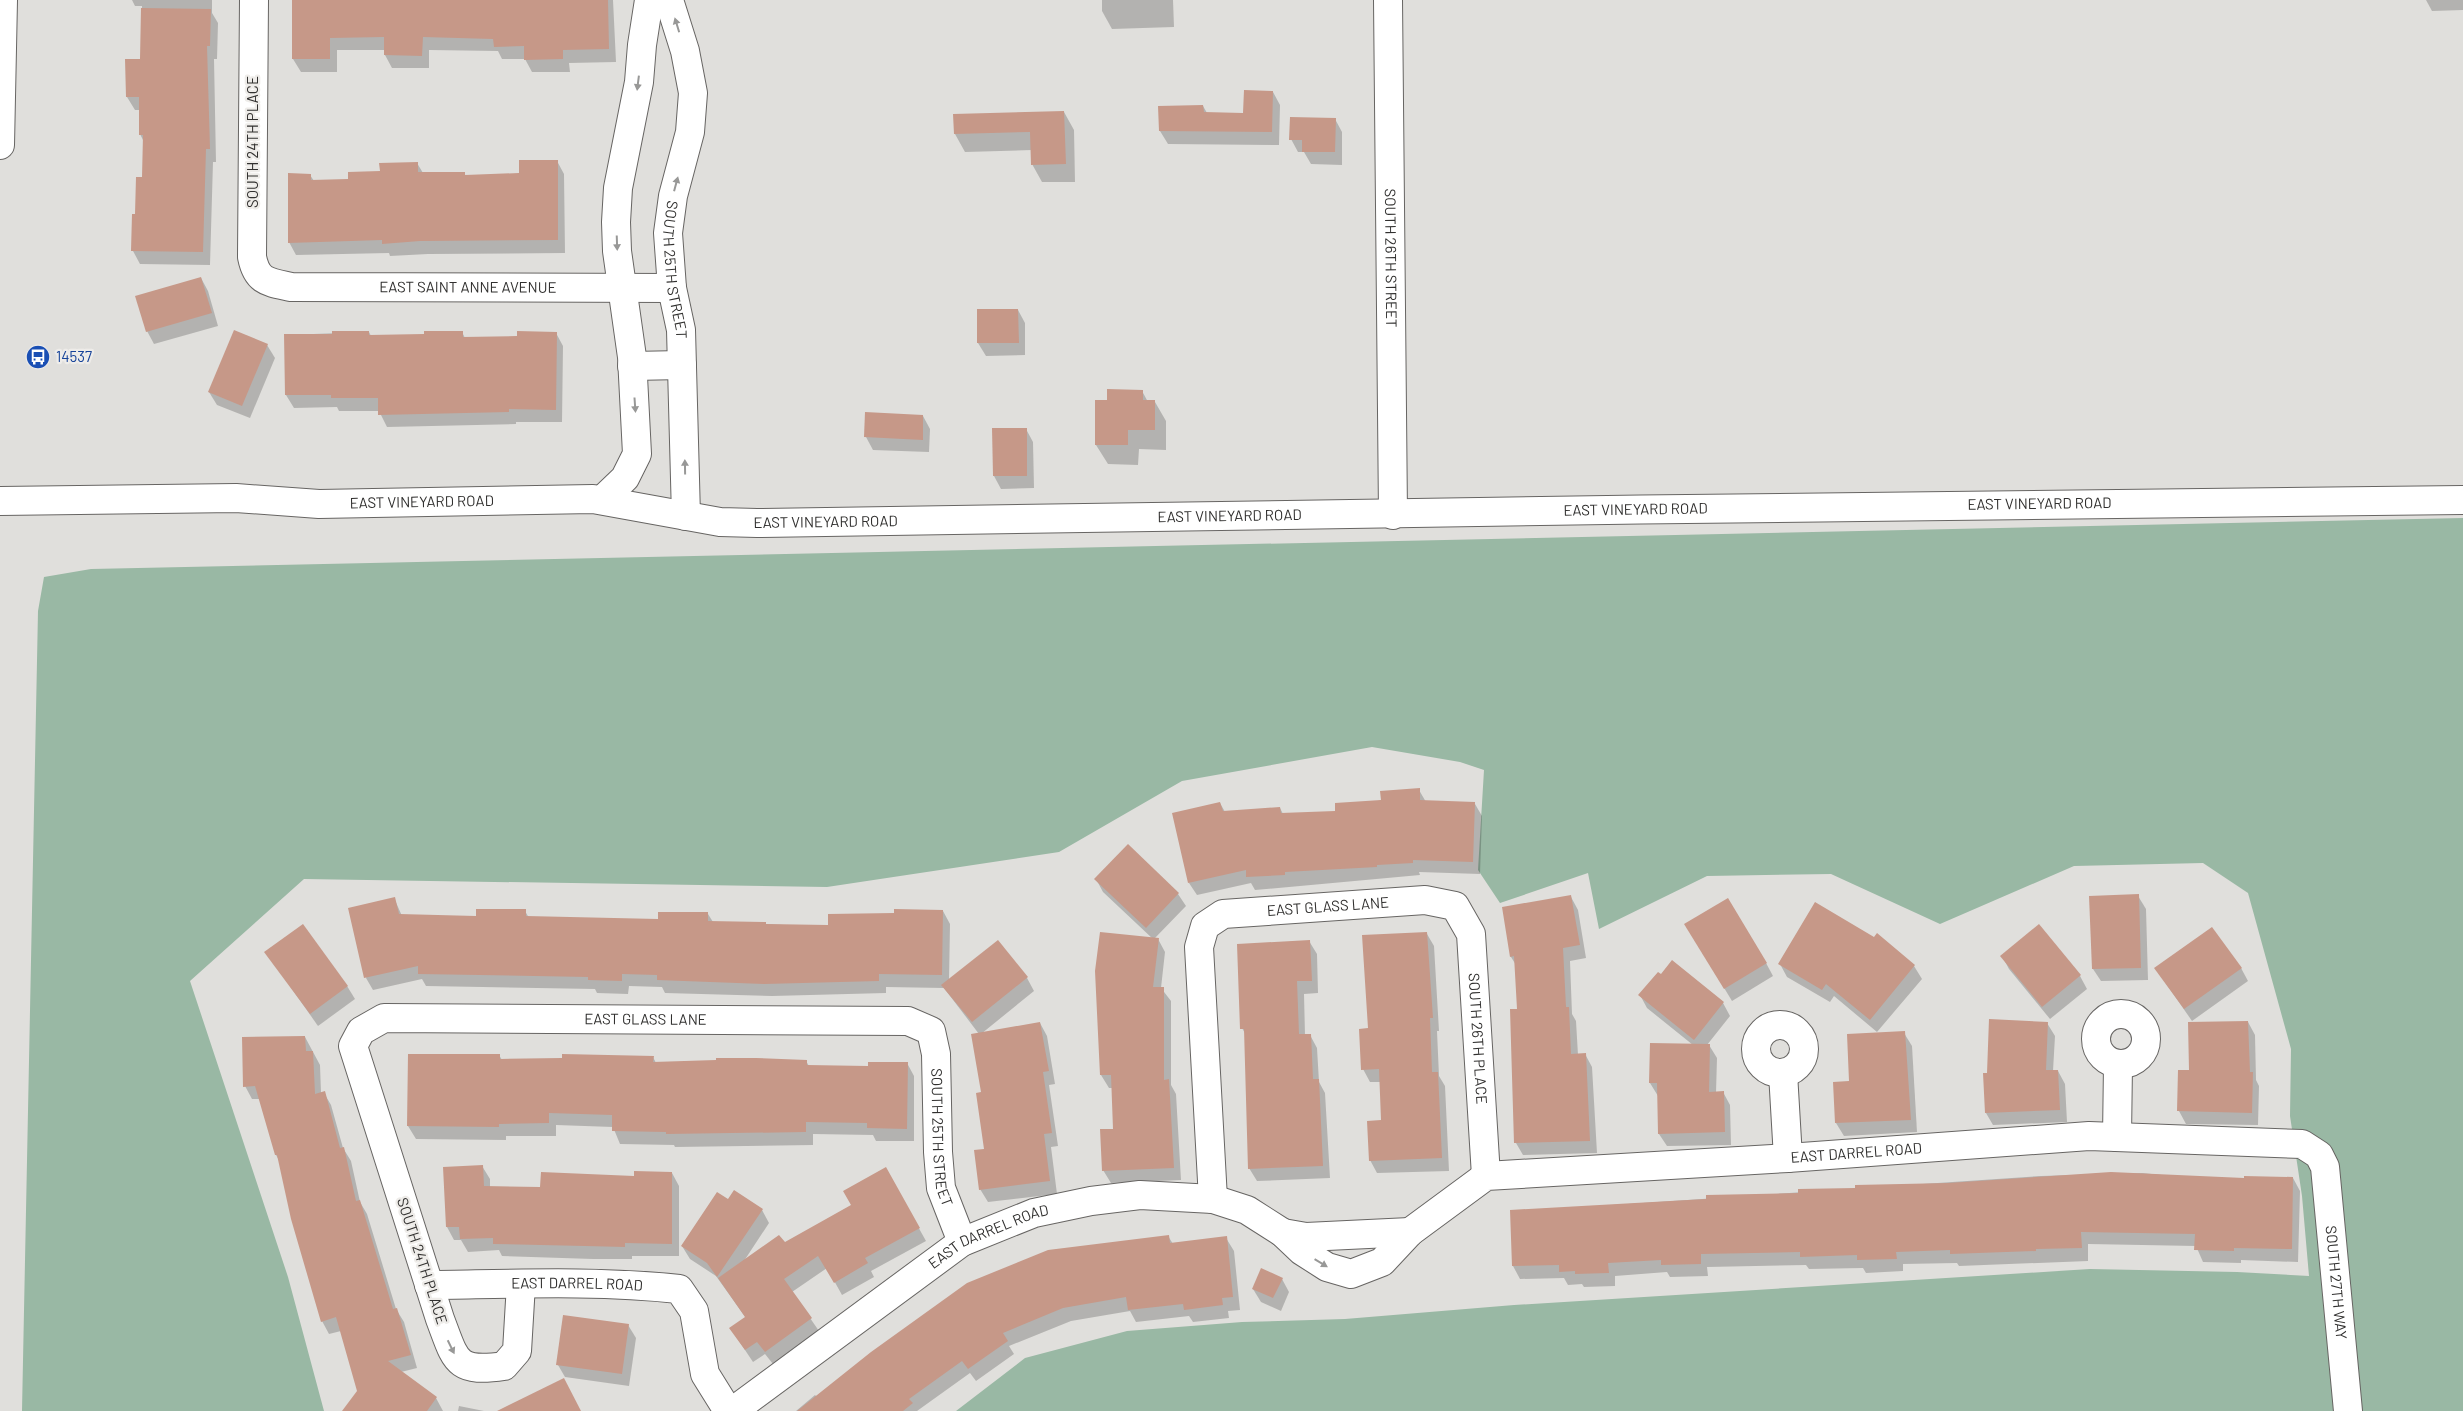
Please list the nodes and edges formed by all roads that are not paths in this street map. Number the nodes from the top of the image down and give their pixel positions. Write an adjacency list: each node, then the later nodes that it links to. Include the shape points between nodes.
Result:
1 (3, 0): 6 (street)
2 (254, 0): 7 (street, SOUTH 24TH PLACE, via 252,257 255,270)
3 (649, 0): 8 (street, one-way to 8, via 638,91 618,188 617,251)
4 (669, 0): 9 (street, SOUTH 25TH STREET, one-way to 4, via 668,233 673,196 690,132 693,93 685,51)
5 (1388, 0): 15 (street, SOUTH 26TH STREET)
6 (0, 145)
7 (263, 280): 8 (street, EAST SAINT ANNE AVENUE, via 291,287)
8 (624, 288): 9 (street, EAST SAINT ANNE AVENUE); 11 (street)
9 (672, 288): 10 (street, SOUTH 25TH STREET, via 681,330)
10 (682, 365): 11 (street); 16 (street, SOUTH 25TH STREET, one-way to 10)
11 (632, 366): 12 (street, one-way to 12, via 637,454 626,478)
12 (602, 500): 14 (street, EAST VINEYARD ROAD, via 319,504 236,498); 16 (street, EAST VINEYARD ROAD)
13 (2463, 500): 15 (street, EAST VINEYARD ROAD, via 2108,502)
14 (0, 501)
15 (1393, 515): 16 (street, EAST VINEYARD ROAD, via 758,523 720,522)
16 (686, 516)
17 (1455, 906): 25 (street, SOUTH 26TH PLACE, via 1471,934); 26 (street, EAST GLASS LANE, via 1425,900 1223,914 1205,926 1199,946)
18 (361, 1031): 19 (street, EAST GLASS LANE, via 384,1018 393,1018 908,1020); 31 (street, SOUTH 24TH PLACE, via 353,1046)
19 (931, 1031): 29 (street, SOUTH 25TH STREET, via 936,1054 941,1188)
20 (2118, 1065): 22 (street)
21 (1783, 1073): 24 (street)
22 (2117, 1136): 23 (street, EAST DARREL ROAD, via 2302,1144); 24 (street, EAST DARREL ROAD)
23 (2319, 1154): 34 (street, SOUTH 27TH WAY, via 2326,1167)
24 (1788, 1158): 25 (street, EAST DARREL ROAD)
25 (1486, 1176): 27 (street, EAST DARREL ROAD)
26 (1213, 1199): 28 (street, EAST DARREL ROAD, via 1247,1210); 29 (street, EAST DARREL ROAD, via 1140,1196 1091,1201 1034,1213)
27 (1410, 1232): 28 (street, EAST DARREL ROAD, via 1306,1237); 28 (street, EAST DARREL ROAD, one-way to 27, via 1302,1251 1327,1267 1351,1274 1382,1262)
28 (1283, 1233)
29 (962, 1242): 33 (street, EAST DARREL ROAD)
30 (521, 1284): 31 (street, EAST DARREL ROAD); 31 (street, SOUTH 24TH PLACE, one-way to 30, via 452,1350 462,1364 481,1370 504,1366 517,1351); 32 (street, EAST DARREL ROAD, via 679,1289 694,1311 706,1374)
31 (429, 1285)
32 (728, 1411)
33 (733, 1411)
34 (2348, 1411)

